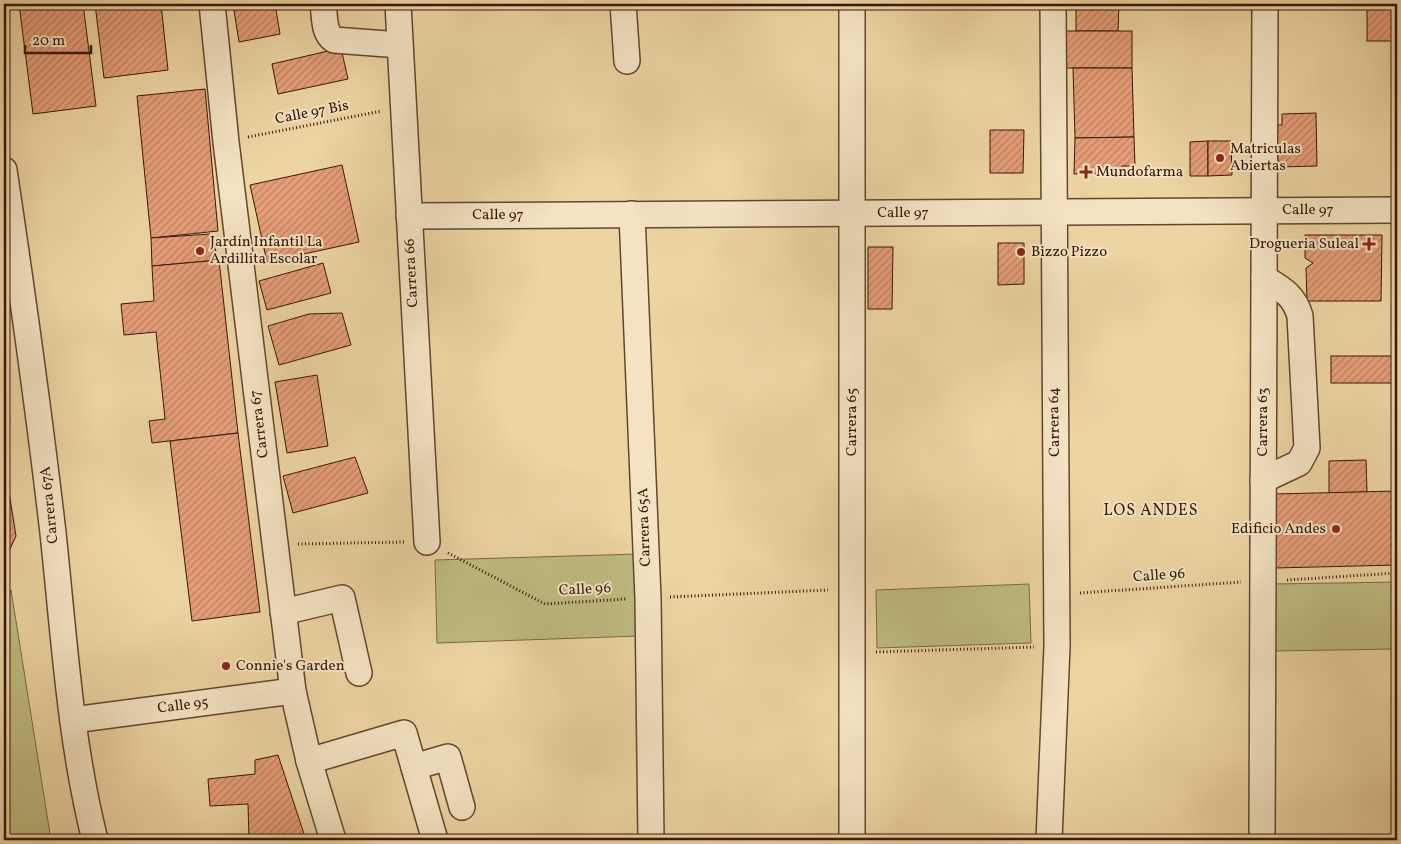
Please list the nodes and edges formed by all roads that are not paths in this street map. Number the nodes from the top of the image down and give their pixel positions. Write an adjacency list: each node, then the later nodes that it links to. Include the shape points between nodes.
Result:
1 (212, 4): 21 (street, Carrera 67)
2 (323, 4): 8 (street, via 326,30 334,40)
3 (398, 4): 8 (street, Carrera 66)
4 (623, 4): 9 (street)
5 (852, 4): 14 (street, Carrera 65)
6 (1053, 4): 13 (street, Carrera 64)
7 (1265, 4): 11 (street, Carrera 63)
8 (400, 45): 16 (street, Carrera 66)
9 (626, 61)
10 (4, 170): 18 (street, Carrera 67A)
11 (1265, 210): 12 (street, Calle 97); 13 (street, Calle 97); 17 (street, Carrera 63)
12 (1397, 210)
13 (1053, 212): 14 (street, Calle 97); 33 (street, Carrera 64, via 1057,646)
14 (852, 213): 15 (street, Calle 97); 32 (street, Carrera 65)
15 (632, 214): 16 (street, Calle 97); 31 (street, Carrera 65A, via 648,598)
16 (409, 216): 20 (street, Carrera 66)
17 (1264, 278): 19 (street, Carrera 63); 19 (street, via 1288,292 1296,302 1300,316 1307,448 1299,463)
18 (13, 301): 24 (street, Carrera 67A, via 39,410)
19 (1263, 480): 34 (street, Carrera 63)
20 (427, 542)
21 (283, 612): 22 (street, via 342,598); 23 (street, Carrera 67)
22 (359, 673)
23 (293, 691): 24 (street, Calle 95); 25 (street, Carrera 67)
24 (73, 720): 28 (street, Carrera 67A, via 84,798)
25 (309, 760): 26 (street, via 404,733); 29 (street, Carrera 67)
26 (414, 767): 27 (street, via 448,757); 30 (street)
27 (462, 807)
28 (95, 840)
29 (333, 840)
30 (435, 840)
31 (651, 840)
32 (852, 840)
33 (1049, 840)
34 (1262, 840)

